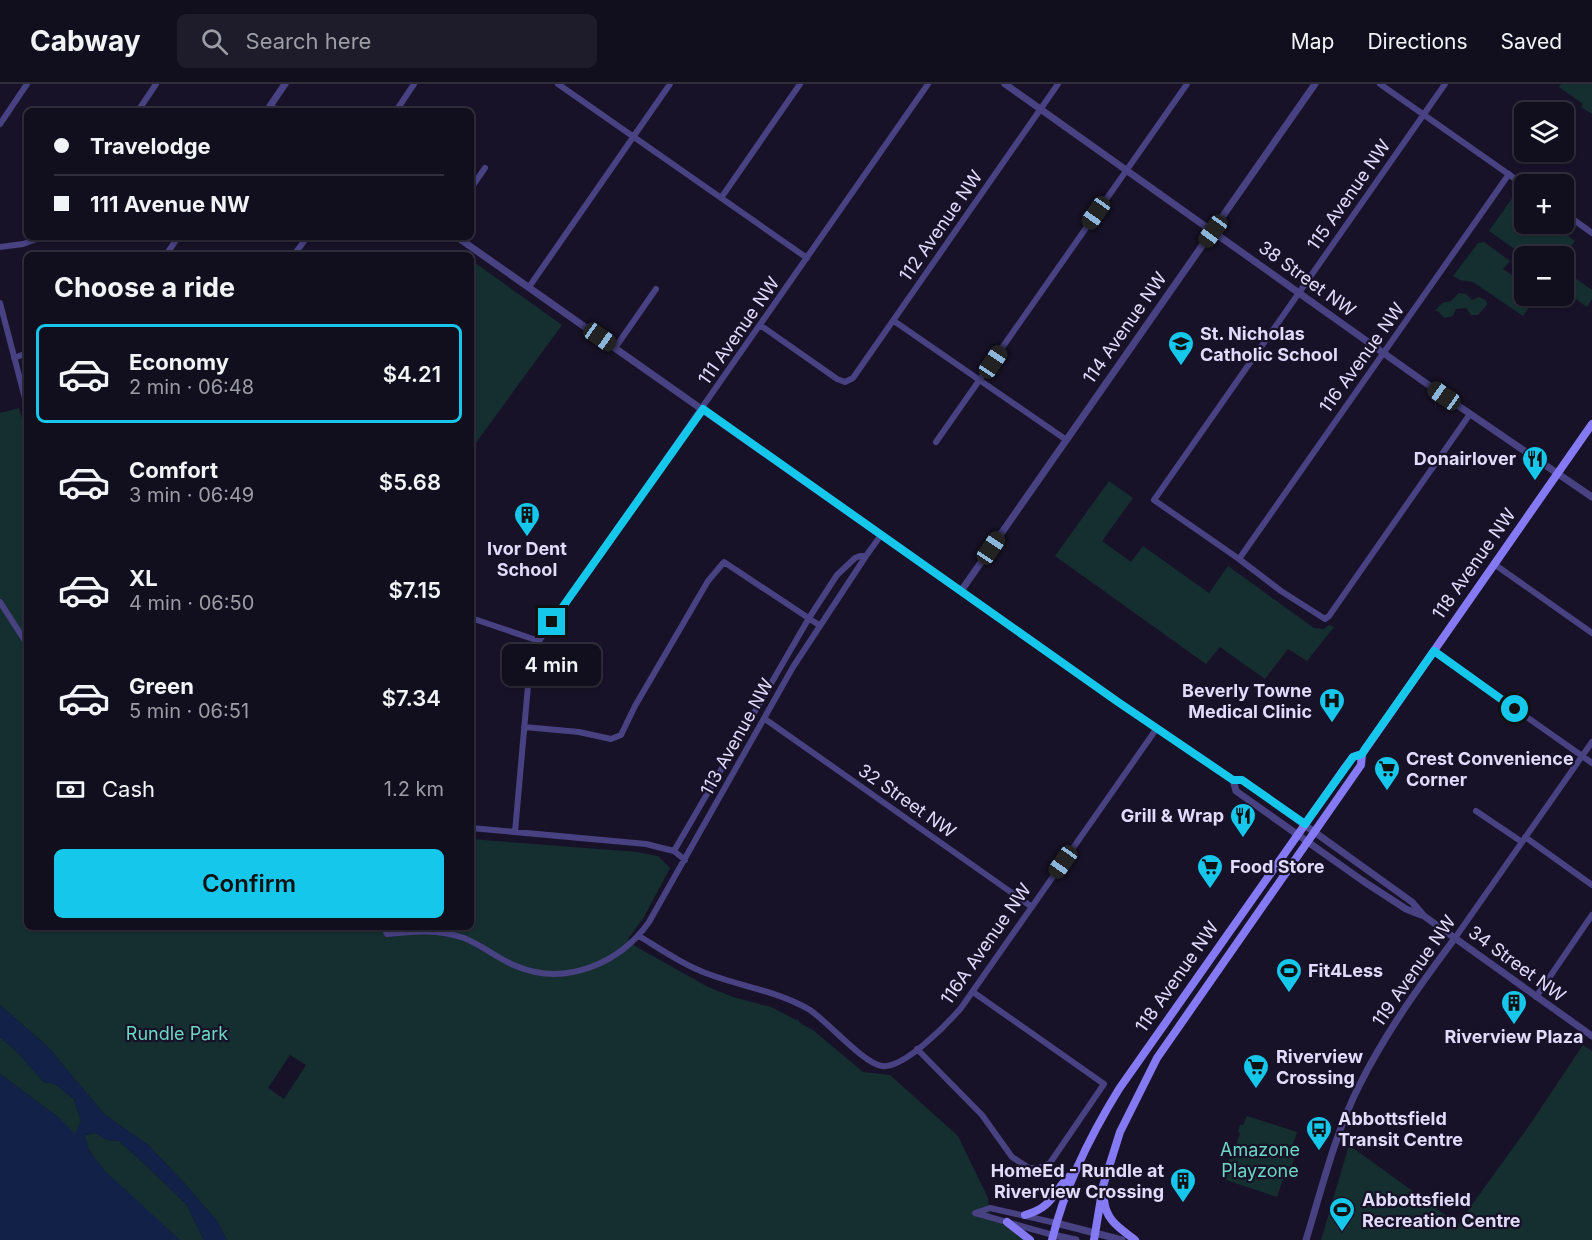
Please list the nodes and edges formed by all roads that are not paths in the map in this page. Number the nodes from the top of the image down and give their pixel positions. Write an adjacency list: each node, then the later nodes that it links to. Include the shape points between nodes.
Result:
1 (27, 84): 20 (street)
2 (156, 84): 15 (street)
3 (285, 84): 16 (street)
4 (414, 84): 17 (street)
5 (558, 84): 21 (street)
6 (670, 84): 21 (street)
7 (800, 84): 27 (street)
8 (928, 84): 34 (street, 111 Avenue NW)
9 (1005, 84): 18 (street, 38 Street NW)
10 (1058, 84): 18 (street, 112 Avenue NW)
11 (1187, 84): 23 (street)
12 (1315, 84): 29 (street, 114 Avenue NW)
13 (1380, 84): 19 (street)
14 (1444, 84): 19 (street, 115 Avenue NW)
15 (140, 108)
16 (268, 108)
17 (398, 108)
18 (1041, 109): 23 (street, 38 Street NW); 39 (street, 112 Avenue NW)
19 (1423, 114): 24 (street); 37 (street, 115 Avenue NW)
20 (0, 124)
21 (633, 136): 27 (street); 35 (street)
22 (485, 168): 26 (street)
23 (1127, 170): 29 (street, 38 Street NW); 45 (street)
24 (1509, 174): 25 (street); 42 (street, 116 Avenue NW)
25 (1514, 178)
26 (474, 184)
27 (721, 198): 34 (street)
28 (1574, 220): 30 (street)
29 (1213, 231): 37 (street, 38 Street NW); 50 (street, 114 Avenue NW)
30 (1592, 232)
31 (34, 240): 33 (street)
32 (462, 240): 35 (street, 34 Street NW)
33 (0, 247)
34 (807, 258): 40 (street, 111 Avenue NW)
35 (530, 287): 41 (street, 34 Street NW)
36 (656, 290): 41 (street)
37 (1299, 293): 42 (street, 38 Street NW); 56 (street, 115 Avenue NW, via 1155,500)
38 (0, 303): 44 (street)
39 (894, 321): 40 (street, 112 Avenue NW, via 853,378 845,382); 45 (street)
40 (760, 326): 47 (street, 111 Avenue NW)
41 (615, 348): 47 (street, 34 Street NW)
42 (1383, 353): 48 (street, 38 Street NW); 56 (street, 116 Avenue NW)
43 (24, 355): 44 (street)
44 (14, 358): 46 (street)
45 (981, 380): 50 (street); 51 (street)
46 (24, 395)
47 (703, 409): 54 (street, 34 Street NW); 65 (street, 111 Avenue NW)
48 (1470, 414): 52 (street, 38 Street NW); 56 (street, via 1325,619)
49 (1592, 424): 52 (main road, 118 Avenue NW)
50 (1065, 439): 58 (street, 114 Avenue NW)
51 (936, 442)
52 (1558, 473): 53 (street, 38 Street NW); 57 (main road, 118 Avenue NW)
53 (1592, 497)
54 (881, 535): 55 (street, 113 Avenue NW); 58 (street, 34 Street NW)
55 (866, 556): 60 (street, 113 Avenue NW, via 855,558 837,575); 62 (street, 113 Avenue NW)
56 (1239, 559)
57 (1494, 564): 63 (street); 66 (main road, 118 Avenue NW)
58 (961, 591): 69 (street, 34 Street NW)
59 (0, 602): 64 (street)
60 (809, 618): 62 (street); 68 (street, via 724,562 708,581 621,735 611,739); 83 (street, 113 Avenue NW)
61 (474, 619): 65 (street)
62 (819, 625): 67 (street, 113 Avenue NW)
63 (1592, 633)
64 (24, 639)
65 (539, 641): 68 (street, 111 Avenue NW, via 530,663)
66 (1434, 651): 71 (main road, 118 Avenue NW); 72 (street)
67 (765, 719): 84 (street, 113 Avenue NW); 86 (street, 32 Street NW)
68 (524, 727): 78 (street, 111 Avenue NW)
69 (1157, 728): 74 (street, 34 Street NW); 86 (street, 116A Avenue NW)
70 (1592, 742): 72 (street, 119 Avenue NW)
71 (1362, 754): 76 (main road, 118 Avenue NW, via 1353,757); 79 (main road, 118 Avenue NW, via 1361,765)
72 (1582, 756): 73 (street); 81 (street, 119 Avenue NW)
73 (1592, 763)
74 (1233, 780): 76 (street, 34 Street NW, via 1242,780); 80 (street, 34 Street NW, via 1236,790)
75 (1476, 811): 81 (street)
76 (1305, 824): 79 (street, 34 Street NW); 80 (main road, 118 Avenue NW)
77 (474, 828): 78 (street)
78 (515, 832): 83 (street, via 646,844)
79 (1315, 832): 82 (main road, 118 Avenue NW); 88 (street, 34 Street NW, via 1412,902)
80 (1298, 835): 82 (street, 34 Street NW); 98 (main road, 118 Avenue NW, via 1119,1089)
81 (1523, 840): 85 (street); 93 (street, 119 Avenue NW)
82 (1308, 842): 88 (street, 34 Street NW, via 1406,909); 99 (main road, 118 Avenue NW, via 1157,1058 1120,1132)
83 (674, 851): 84 (street)
84 (685, 860): 92 (street, 113 Avenue NW)
85 (1592, 885)
86 (1032, 907): 94 (street, 116A Avenue NW)
87 (1592, 915): 95 (street)
88 (1424, 916): 93 (street, 34 Street NW)
89 (385, 930): 90 (street, 113 Avenue NW, via 387,934)
90 (424, 930)
91 (424, 930): 92 (street, 113 Avenue NW, via 466,939 514,966 551,974 596,965)
92 (639, 936): 97 (street, 116A Avenue NW, via 698,970 772,993 809,1010 882,1066 897,1063)
93 (1455, 938): 95 (street, 34 Street NW); 109 (street, 119 Avenue NW, via 1403,1010 1359,1085)
94 (973, 992): 97 (street, 116A Avenue NW, via 944,1027); 97 (street, via 1104,1084 1050,1163 1029,1168 1012,1157 982,1114)
95 (1536, 997): 96 (street, 34 Street NW)
96 (1592, 1036)
97 (917, 1049)
98 (1075, 1172): 100 (main road, via 1047,1205); 102 (main road, 118 Avenue NW)
99 (1103, 1186): 104 (main road, 118 Avenue NW); 108 (main road, via 1110,1220)
100 (1025, 1215): 101 (street, via 990,1208 975,1213); 102 (street)
101 (1007, 1222): 103 (street); 105 (main road)
102 (1056, 1224): 103 (main road, 118 Avenue NW); 104 (street)
103 (1053, 1237): 106 (street)
104 (1095, 1237): 107 (street)
105 (1030, 1240)
106 (1076, 1240)
107 (1122, 1240)
108 (1135, 1240)
109 (1306, 1240)

